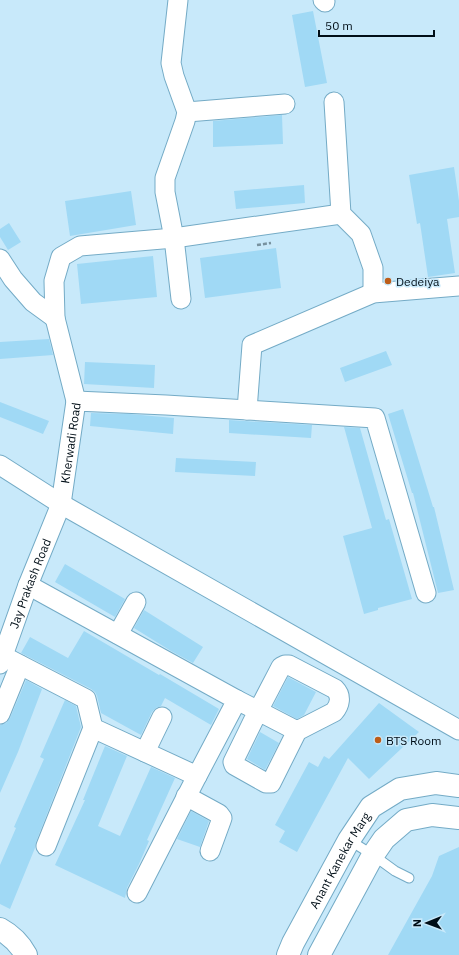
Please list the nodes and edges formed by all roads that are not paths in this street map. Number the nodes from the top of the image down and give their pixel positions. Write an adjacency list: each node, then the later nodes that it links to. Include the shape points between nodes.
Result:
1 (178, 0): 4 (street, via 171,63)
2 (334, 102): 5 (street)
3 (285, 104): 4 (street)
4 (186, 112): 6 (street, via 165,178 165,192)
5 (341, 214): 6 (street); 9 (street, via 361,234 373,268)
6 (174, 238): 10 (street); 11 (street, via 80,246 61,257 54,281)
7 (0, 258): 11 (street, via 13,279 33,302)
8 (459, 286): 9 (street)
9 (374, 293): 13 (street, via 252,345)
10 (181, 298)
11 (55, 318): 12 (street)
12 (76, 401): 13 (street, Kherwadi Road); 15 (street, Kherwadi Road)
13 (247, 410): 17 (street, Kherwadi Road, via 375,418)
14 (0, 465): 15 (street)
15 (61, 504): 16 (street, Jay Prakash Road); 27 (street)
16 (28, 584): 19 (street); 20 (street, Jay Prakash Road)
17 (426, 593)
18 (136, 602): 19 (street)
19 (118, 634): 22 (street)
20 (1, 660): 21 (street)
21 (20, 665): 24 (street); 26 (street, via 86,699)
22 (237, 700): 23 (street); 30 (street)
23 (258, 711): 28 (street); 28 (street, via 233,762 266,783 271,783); 28 (street, via 281,667 285,665 335,689 340,699 337,709)
24 (0, 714)
25 (162, 717): 29 (street)
26 (93, 728): 29 (street); 35 (street)
27 (459, 730)
28 (297, 731)
29 (145, 752): 30 (street)
30 (197, 776): 32 (street)
31 (459, 786): 34 (street, Anant Kanekar Marg, via 436,783 400,789 371,807)
32 (186, 796): 36 (street, via 221,815); 39 (street)
33 (459, 818): 37 (street, Anant Kanekar Marg, via 432,815 406,820 384,839)
34 (349, 840): 37 (lane); 42 (street, Anant Kanekar Marg)
35 (46, 846)
36 (210, 851)
37 (372, 855): 38 (lane); 43 (street, Anant Kanekar Marg)
38 (409, 878)
39 (137, 894)
40 (0, 929): 41 (street, via 10,935)
41 (26, 955)
42 (288, 955)
43 (319, 955)

